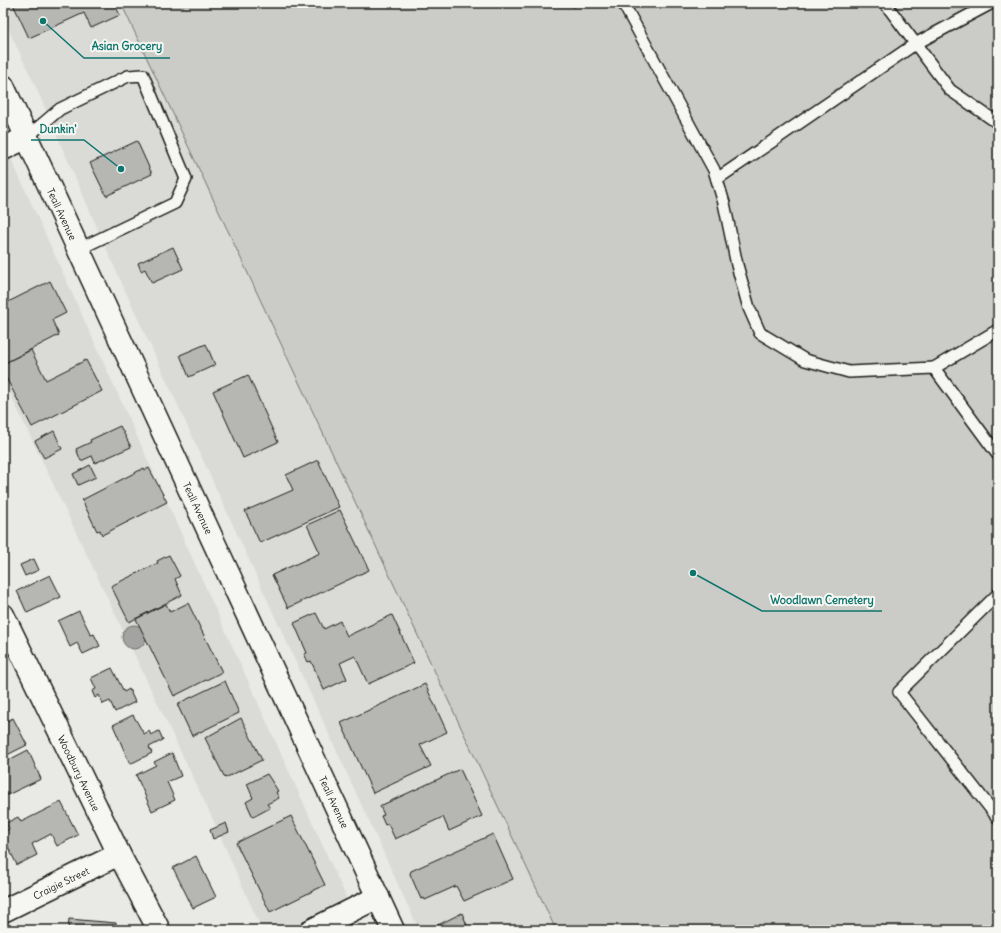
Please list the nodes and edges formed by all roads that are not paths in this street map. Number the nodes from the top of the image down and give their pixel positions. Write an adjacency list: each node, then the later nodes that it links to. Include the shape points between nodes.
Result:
1 (623, 3): 9 (lane)
2 (885, 3): 4 (lane)
3 (992, 3): 4 (lane)
4 (915, 44): 6 (lane, via 950,90); 9 (lane)
5 (3, 86): 7 (street, Teall Avenue)
6 (998, 123)
7 (27, 137): 8 (street); 10 (street, Teall Avenue); 10 (lane, via 60,108 128,76 143,75 186,179 176,203)
8 (3, 149)
9 (717, 179): 12 (lane, via 749,308 760,333 805,360 849,372)
10 (79, 249): 18 (street, Teall Avenue)
11 (998, 330): 12 (lane)
12 (934, 368): 13 (lane)
13 (998, 455)
14 (998, 594): 16 (lane, via 898,692)
15 (3, 615): 17 (street, Woodbury Avenue)
16 (998, 818)
17 (119, 854): 19 (street, Craigie Street); 20 (street, Woodbury Avenue)
18 (378, 897): 21 (street); 22 (street, Teall Avenue)
19 (3, 911)
20 (159, 930)
21 (312, 930)
22 (393, 930)

